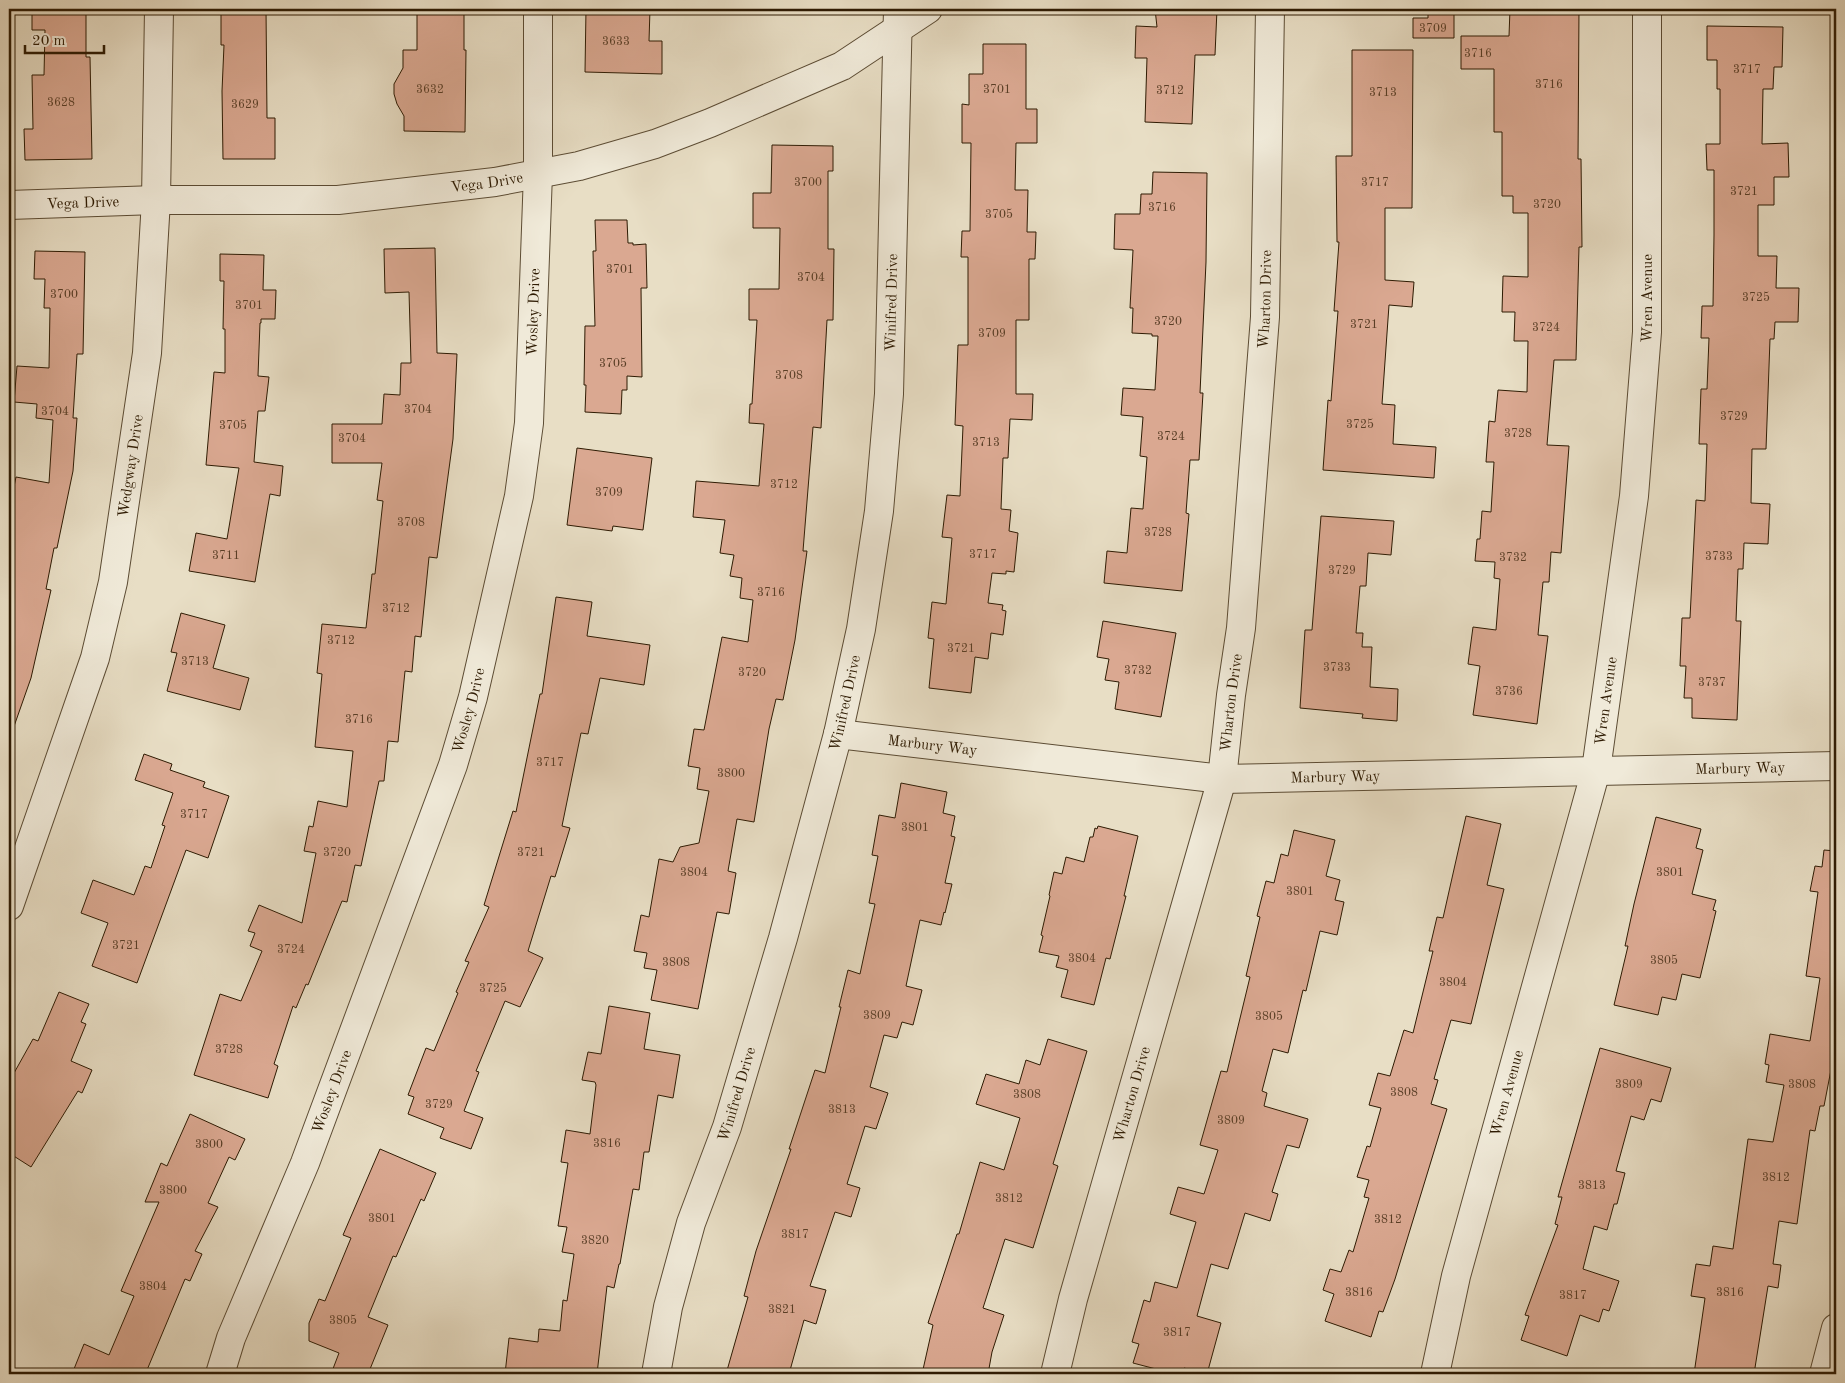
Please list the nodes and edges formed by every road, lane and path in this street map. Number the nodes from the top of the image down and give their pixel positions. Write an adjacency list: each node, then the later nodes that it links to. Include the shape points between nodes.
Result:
1 (159, 9): 8 (street, Wedgway Drive)
2 (538, 9): 7 (street, Wosley Drive)
3 (928, 9): 6 (street, Vega Drive)
4 (1270, 9): 13 (street, Wharton Drive, via 1265,318 1241,628)
5 (1647, 9): 12 (street, Wren Avenue, via 1647,332 1634,496)
6 (898, 19): 7 (street, Vega Drive, via 842,66 710,124 579,166); 10 (street, Winifred Drive, via 889,394 880,511 861,629)
7 (538, 173): 8 (street, Vega Drive, via 495,182 338,200); 16 (street, Wosley Drive, via 529,423 519,496 473,697 447,784 305,1163 231,1338)
8 (156, 200): 9 (street, Vega Drive); 14 (street, Wedgway Drive, via 147,353 113,582 95,658)
9 (9, 205)
10 (838, 734): 13 (street, Marbury Way); 17 (street, Winifred Drive, via 744,1070 691,1222 668,1307)
11 (1836, 766): 12 (street, Marbury Way)
12 (1596, 770): 13 (street, Marbury Way); 19 (street, Wren Avenue, via 1456,1276)
13 (1222, 779): 18 (street, Wharton Drive, via 1073,1299)
14 (9, 906)
15 (1836, 1328): 20 (street)
16 (220, 1374)
17 (656, 1374)
18 (1055, 1374)
19 (1435, 1374)
20 (1824, 1374)

